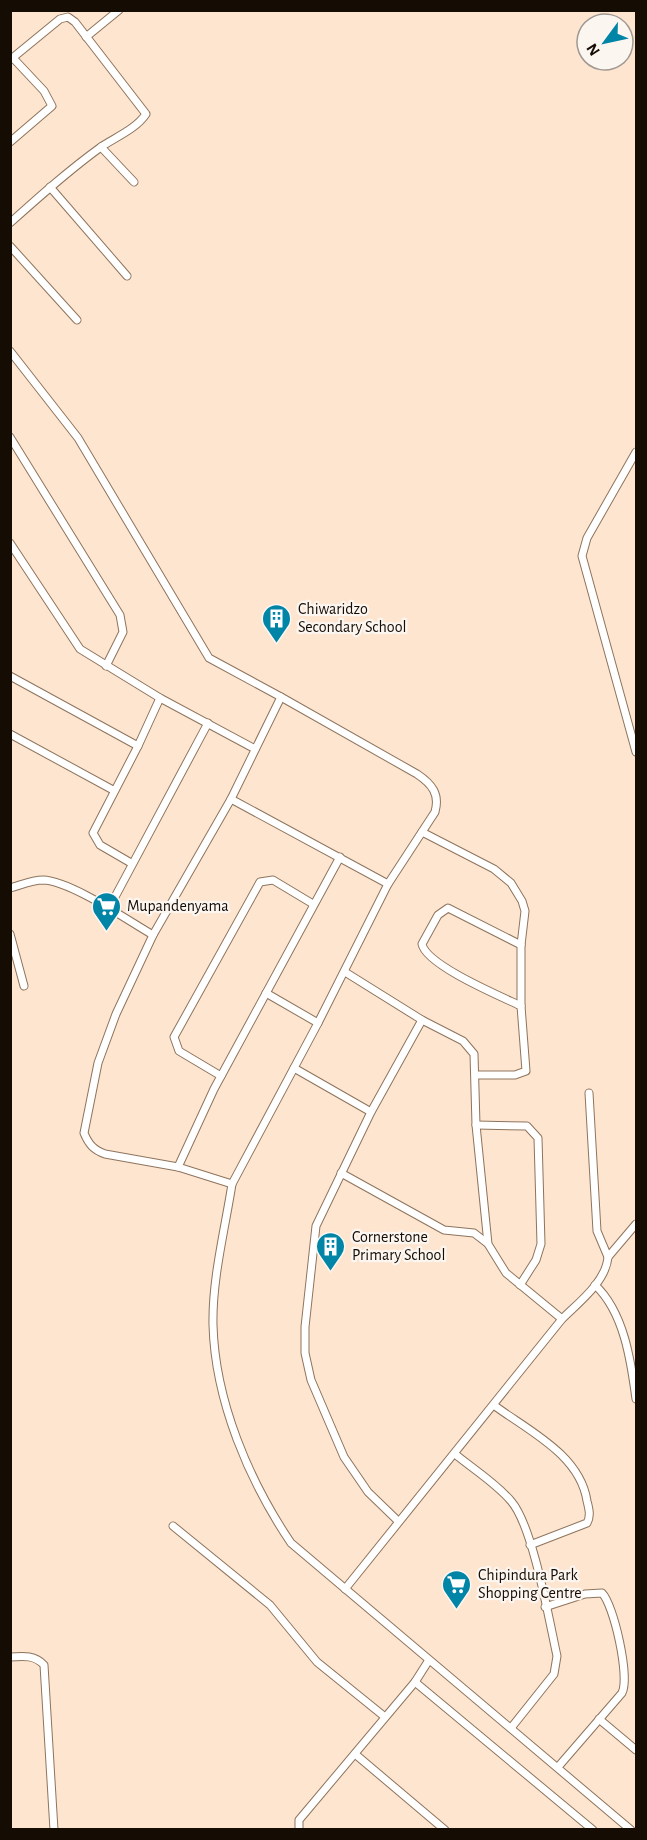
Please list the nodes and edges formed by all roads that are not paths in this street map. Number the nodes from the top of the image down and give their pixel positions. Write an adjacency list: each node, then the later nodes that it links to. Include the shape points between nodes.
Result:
1 (119, 10): 2 (street)
2 (86, 37): 3 (street, via 68,17 60,19); 5 (street, via 146,114)
3 (12, 59): 4 (street, via 44,91 52,106)
4 (10, 142)
5 (101, 147): 6 (street); 7 (street)
6 (134, 182)
7 (50, 187): 8 (street); 10 (street)
8 (10, 223)
9 (10, 246): 11 (street)
10 (127, 276)
11 (77, 320)
12 (10, 351): 18 (street, via 78,438 209,658)
13 (10, 437): 16 (street, via 120,615 123,632)
14 (636, 452): 24 (street, via 586,538 582,556)
15 (11, 547): 16 (street, via 80,649)
16 (106, 666): 19 (street)
17 (10, 676): 22 (street)
18 (281, 697): 23 (street); 27 (street, via 427,781 438,803)
19 (160, 698): 20 (street); 22 (street)
20 (208, 723): 23 (street); 29 (street)
21 (10, 734): 25 (street)
22 (138, 746): 25 (street)
23 (255, 749): 26 (street)
24 (636, 752)
25 (113, 790): 29 (street, via 94,826 94,837 100,845)
26 (231, 799): 28 (street); 35 (street)
27 (422, 832): 30 (street); 36 (street, via 494,869 511,883 525,911)
28 (340, 857): 30 (street); 32 (street)
29 (131, 863): 33 (street)
30 (388, 884): 37 (street)
31 (10, 888): 33 (street, via 42,880 54,882)
32 (314, 904): 39 (street); 45 (street, via 273,880 260,882 174,1037 179,1051)
33 (108, 910): 35 (street)
34 (10, 934): 38 (street)
35 (153, 935): 49 (street, via 105,1041 84,1133 96,1151)
36 (521, 945): 40 (street); 40 (street, via 448,908 438,915 422,944 427,956)
37 (345, 972): 41 (street); 42 (street)
38 (24, 986)
39 (266, 993): 42 (street); 45 (street)
40 (521, 1006): 44 (street, via 526,1071 515,1075)
41 (422, 1020): 44 (street, via 471,1048); 47 (street)
42 (318, 1023): 43 (street)
43 (294, 1068): 47 (street); 51 (street)
44 (476, 1075): 48 (street)
45 (221, 1076): 49 (street)
46 (589, 1093): 54 (street, via 597,1231)
47 (371, 1112): 50 (street)
48 (476, 1125): 53 (street); 55 (street, via 527,1126 538,1138 540,1253)
49 (177, 1167): 51 (street)
50 (341, 1173): 53 (street, via 434,1226 451,1233 474,1233); 61 (street, via 316,1226 305,1353 311,1380 344,1457 368,1492)
51 (232, 1184): 64 (street, via 213,1323 215,1351 235,1432 267,1503 291,1543)
52 (636, 1224): 54 (street)
53 (489, 1245): 55 (street, via 500,1266)
54 (608, 1257): 56 (street)
55 (520, 1285): 57 (street)
56 (595, 1285): 57 (street); 58 (street, via 619,1319)
57 (562, 1319): 59 (street)
58 (636, 1399)
59 (495, 1406): 60 (street); 63 (street, via 562,1455 578,1473 586,1492 590,1517 587,1523)
60 (455, 1454): 61 (street); 63 (street, via 512,1502)
61 (398, 1521): 64 (street)
62 (173, 1526): 69 (street, via 270,1605 317,1662)
63 (530, 1545): 65 (street)
64 (345, 1589): 67 (street)
65 (545, 1606): 70 (street, via 594,1592 607,1598 626,1679 622,1693); 71 (street, via 557,1664 554,1674)
66 (10, 1657): 75 (street, via 29,1656 44,1665)
67 (429, 1660): 68 (street); 71 (street)
68 (415, 1682): 69 (street); 78 (street)
69 (385, 1717): 73 (street)
70 (599, 1719): 72 (street); 74 (street)
71 (511, 1728): 74 (street)
72 (636, 1750)
73 (355, 1754): 76 (street, via 299,1820); 77 (street)
74 (558, 1767): 79 (street)
75 (54, 1830)
76 (299, 1830)
77 (445, 1830)
78 (593, 1830)
79 (631, 1830)

